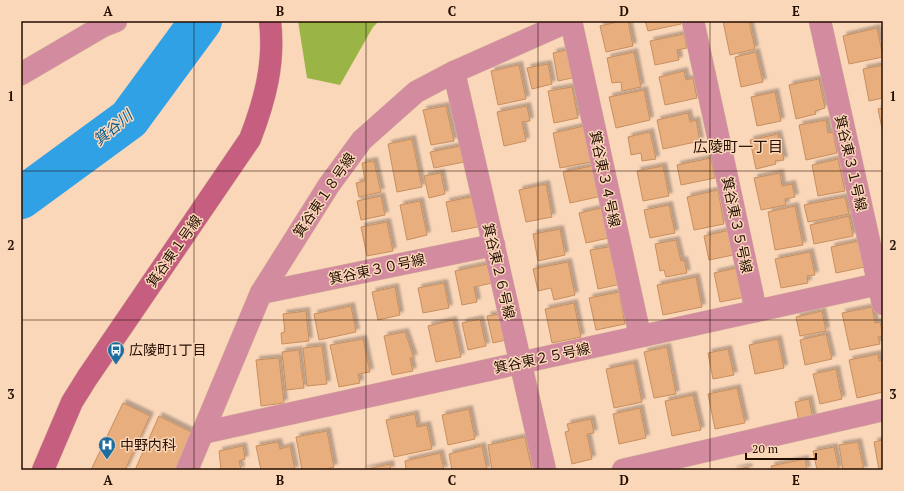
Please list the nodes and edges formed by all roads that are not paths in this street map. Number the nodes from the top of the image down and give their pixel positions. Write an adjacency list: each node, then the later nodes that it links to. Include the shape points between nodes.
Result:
1 (270, 21): 16 (street, 箕谷東１号線, via 270,73 250,139 87,378 72,402)
2 (570, 21): 6 (street, 箕谷東１８号線); 12 (street, 箕谷東３４号線)
3 (694, 21): 11 (street, 箕谷東３５号線)
4 (820, 21): 9 (street, 箕谷東３１号線)
5 (105, 23): 7 (street)
6 (454, 72): 8 (street, 箕谷東２６号線); 10 (street, 箕谷東１８号線, via 416,92 362,140 329,185)
7 (21, 74)
8 (494, 245): 10 (street, 箕谷東３０号線); 13 (street, 箕谷東２６号線)
9 (881, 290): 11 (street, 箕谷東２５号線)
10 (261, 293): 15 (street, 箕谷東１８号線)
11 (756, 311): 12 (street, 箕谷東２５号線)
12 (640, 336): 13 (street, 箕谷東２５号線)
13 (520, 363): 15 (street, 箕谷東２５号線); 18 (street, 箕谷東２６号線)
14 (883, 410): 19 (street)
15 (202, 433): 17 (street, 箕谷東１８号線)
16 (43, 470)
17 (187, 470)
18 (544, 470)
19 (623, 470)

